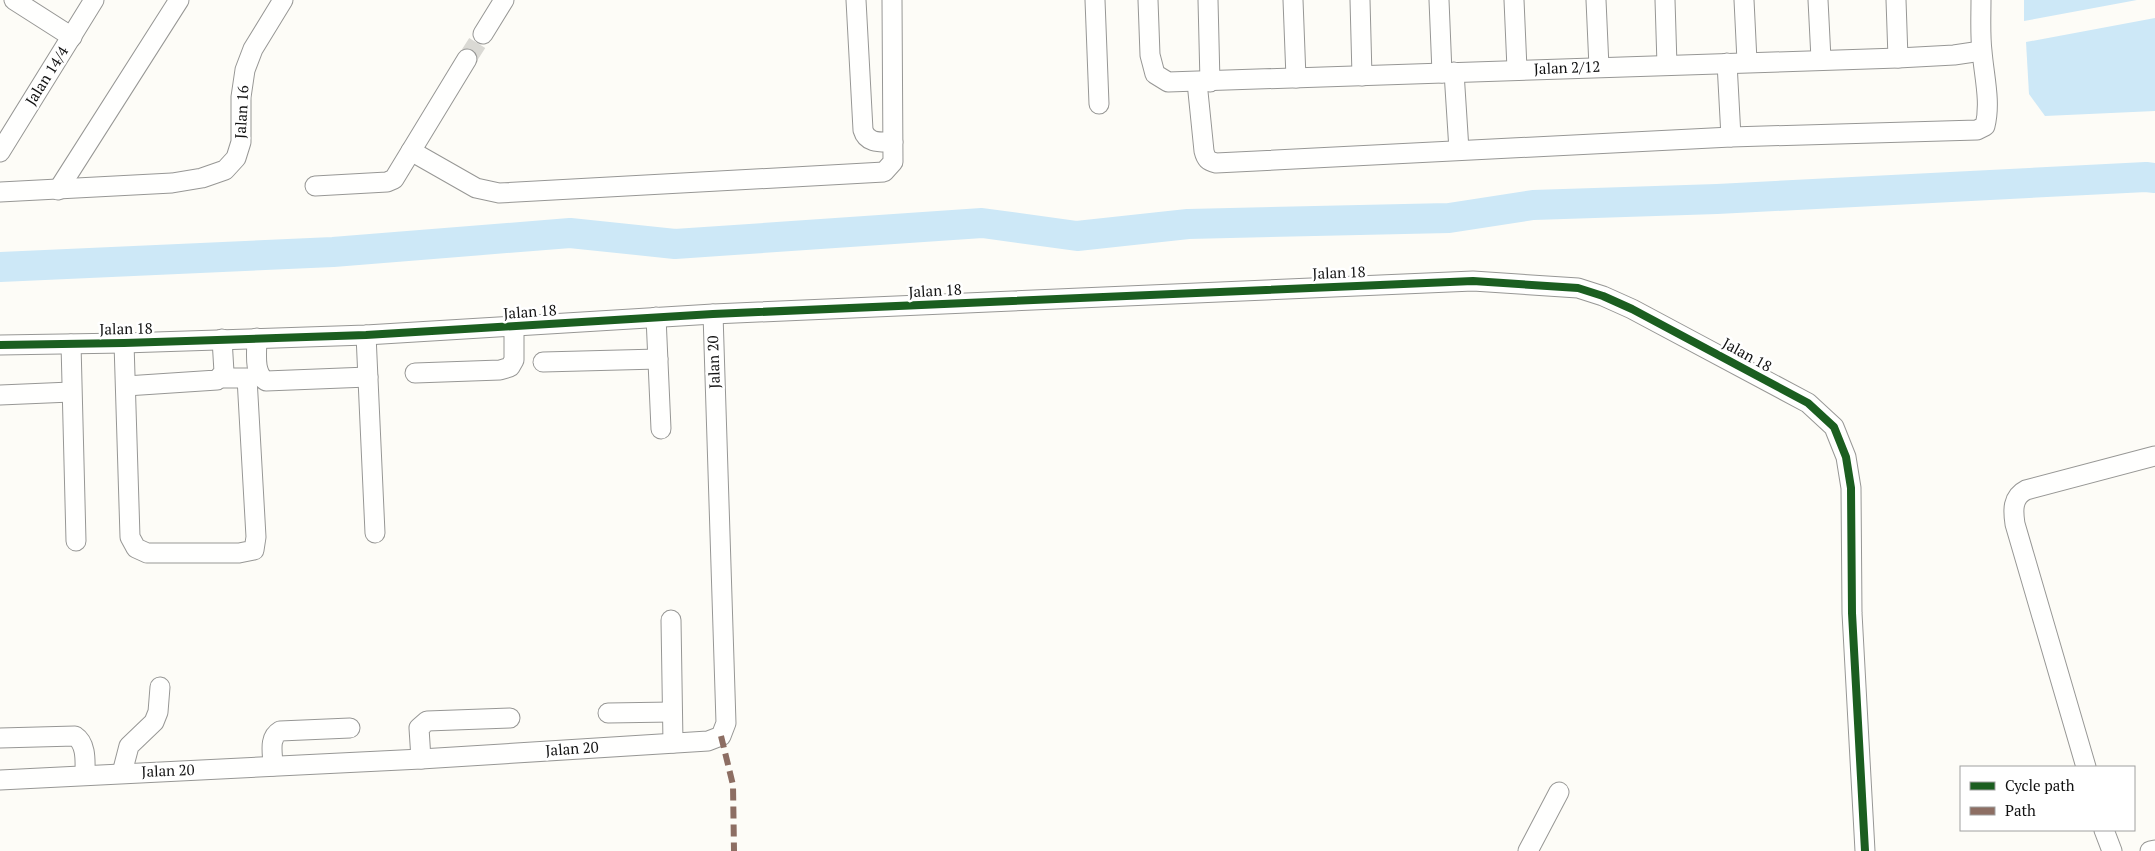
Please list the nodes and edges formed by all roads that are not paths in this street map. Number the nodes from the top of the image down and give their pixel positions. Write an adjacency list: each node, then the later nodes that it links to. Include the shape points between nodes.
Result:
1 (14, 0): 22 (street)
2 (94, 0): 22 (street, Jalan 14/4)
3 (179, 0): 43 (street)
4 (283, 0): 43 (street, Jalan 16, via 252,49 241,97 241,142 236,158 225,170 172,183)
5 (504, 0): 21 (street)
6 (856, 0): 38 (street, via 863,130 874,142)
7 (892, 0): 38 (street)
8 (1095, 0): 36 (street)
9 (1148, 0): 35 (street, Jalan 2/12, via 1150,55 1155,74 1168,82)
10 (1208, 0): 35 (street)
11 (1293, 0): 34 (street)
12 (1360, 0): 33 (street)
13 (1439, 0): 32 (street)
14 (1514, 0): 31 (street)
15 (1596, 0): 30 (street)
16 (1665, 0): 29 (street)
17 (1744, 0): 27 (street)
18 (1818, 0): 26 (street)
19 (1896, 0): 24 (street)
20 (1981, 0): 23 (street)
21 (483, 34)
22 (72, 37): 41 (street, Jalan 14/4)
23 (1981, 51): 24 (street, Jalan 2/12); 37 (street, via 1988,116 1985,126 1977,130)
24 (1898, 58): 26 (street, Jalan 2/12)
25 (467, 59): 40 (street)
26 (1821, 59): 27 (street, Jalan 2/12)
27 (1747, 62): 28 (street, Jalan 2/12)
28 (1727, 63): 29 (street, Jalan 2/12); 37 (street)
29 (1667, 66): 30 (street, Jalan 2/12)
30 (1599, 67): 31 (street, Jalan 2/12)
31 (1517, 69): 32 (street, Jalan 2/12)
32 (1448, 73): 33 (street, Jalan 2/12); 39 (street)
33 (1362, 76): 34 (street, Jalan 2/12)
34 (1296, 78): 35 (street, Jalan 2/12)
35 (1204, 82): 39 (street, via 1204,152 1210,162)
36 (1099, 104)
37 (1731, 137): 39 (street)
38 (893, 142): 40 (street, via 893,162 884,172 499,193 476,188)
39 (1459, 150)
40 (411, 151): 42 (street, via 394,179 387,182)
41 (0, 152)
42 (315, 186)
43 (58, 190): 44 (street)
44 (0, 192)
45 (713, 314): 46 (street, Jalan 18); 73 (street, Jalan 20, via 726,723 721,736 708,741); 84 (street, Jalan 18, via 1472,281 1578,288 1632,309 1808,403 1834,427 1846,457 1851,488 1852,612)
46 (656, 317): 47 (street, Jalan 18); 54 (street)
47 (514, 327): 48 (street, Jalan 18); 56 (street, via 514,360 510,367)
48 (366, 335): 49 (street, Jalan 18); 57 (street)
49 (257, 338): 50 (street, Jalan 18); 57 (street, via 258,369 260,378 266,381)
50 (222, 339): 51 (street, Jalan 18); 58 (street, via 224,372)
51 (124, 343): 52 (street, Jalan 18); 59 (street)
52 (71, 344): 53 (street, Jalan 18); 60 (street)
53 (0, 345)
54 (658, 359): 55 (street); 62 (street)
55 (543, 362)
56 (415, 373)
57 (368, 377): 64 (street)
58 (221, 378): 59 (street); 59 (street, via 248,378 256,537 254,550 239,553 147,553 136,548 130,537)
59 (126, 386)
60 (71, 392): 61 (street); 65 (street)
61 (0, 395)
62 (661, 429)
63 (2155, 456): 76 (street, via 2026,490 2015,501 2015,524)
64 (375, 533)
65 (76, 541)
66 (671, 620): 68 (street)
67 (160, 686): 77 (street, via 154,722 129,746)
68 (672, 712): 69 (street); 73 (street)
69 (608, 713)
70 (510, 718): 74 (street, via 422,724 419,728)
71 (350, 728): 75 (street, via 280,731 272,739)
72 (0, 738): 78 (street, via 75,736 84,748)
73 (673, 742): 74 (street, Jalan 20)
74 (421, 759): 75 (street, Jalan 20)
75 (273, 766): 77 (street, Jalan 20)
76 (2086, 766)
77 (122, 773): 78 (street, Jalan 20)
78 (85, 775): 79 (street, Jalan 20)
79 (0, 780)
80 (1559, 792): 83 (street)
81 (2104, 831): 85 (street)
82 (2155, 850): 86 (street)
83 (1528, 851)
84 (1865, 851)
85 (2112, 851)
86 (2150, 851)

